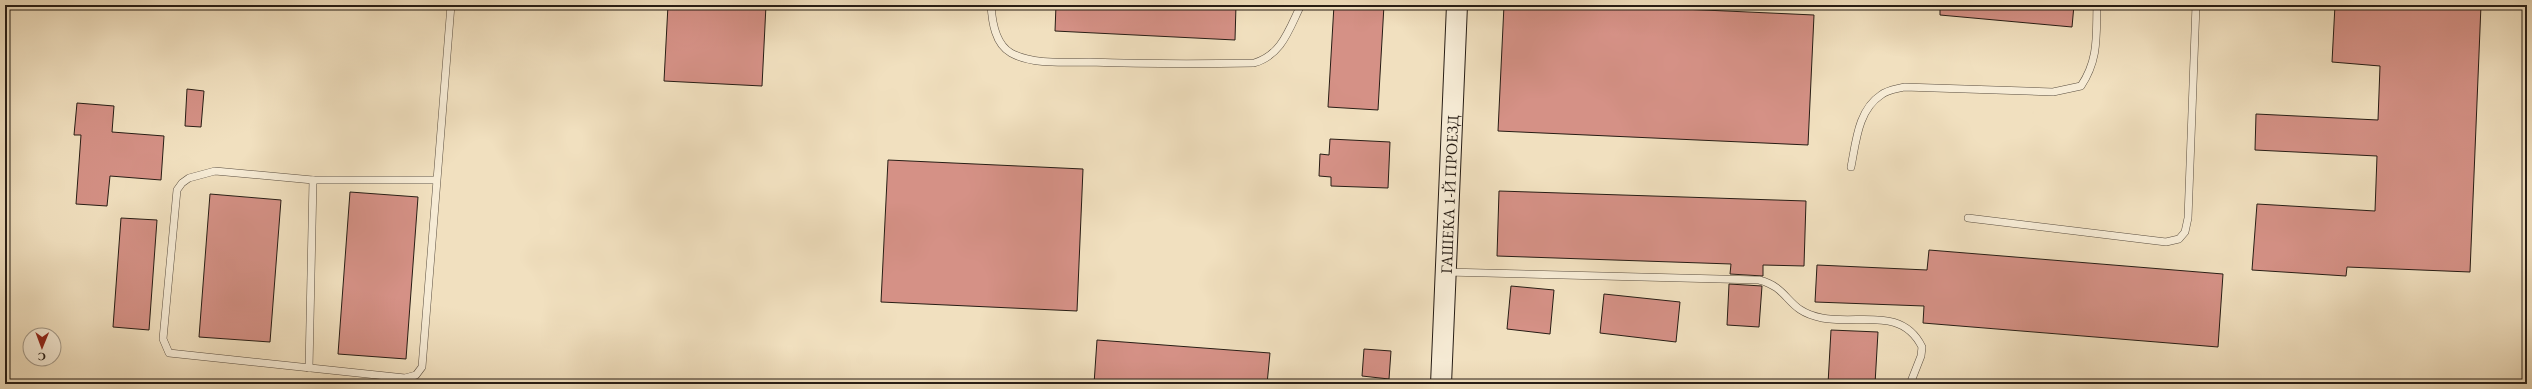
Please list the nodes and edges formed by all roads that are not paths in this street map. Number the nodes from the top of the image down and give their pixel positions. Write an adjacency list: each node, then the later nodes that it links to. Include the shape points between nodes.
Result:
1 (451, 5): 9 (lane)
2 (991, 5): 3 (lane, via 992,18 1002,46 1024,58 1055,62 1160,64 1254,63 1263,60 1279,48)
3 (1301, 5)
4 (1457, 5): 11 (main road, ГАШЕКА 1-Й ПРОЕЗД)
5 (2098, 5): 7 (lane, via 2096,45 2091,70 2081,86 2053,92 1904,87 1881,94 1860,123)
6 (2196, 5): 10 (lane, via 2188,218 2185,232 2179,239 2166,242)
7 (1851, 167)
8 (313, 180): 9 (lane); 12 (lane); 12 (lane, via 215,171 182,183 177,190 163,339 169,353)
9 (437, 180): 12 (lane, via 422,367 416,375 405,378)
10 (1968, 218)
11 (1446, 272): 13 (main road, ГАШЕКА 1-Й ПРОЕЗД); 14 (lane, via 1759,280 1777,286 1792,306 1810,315 1841,320 1889,320 1906,326 1922,346 1921,356)
12 (309, 368)
13 (1441, 384)
14 (1910, 384)

